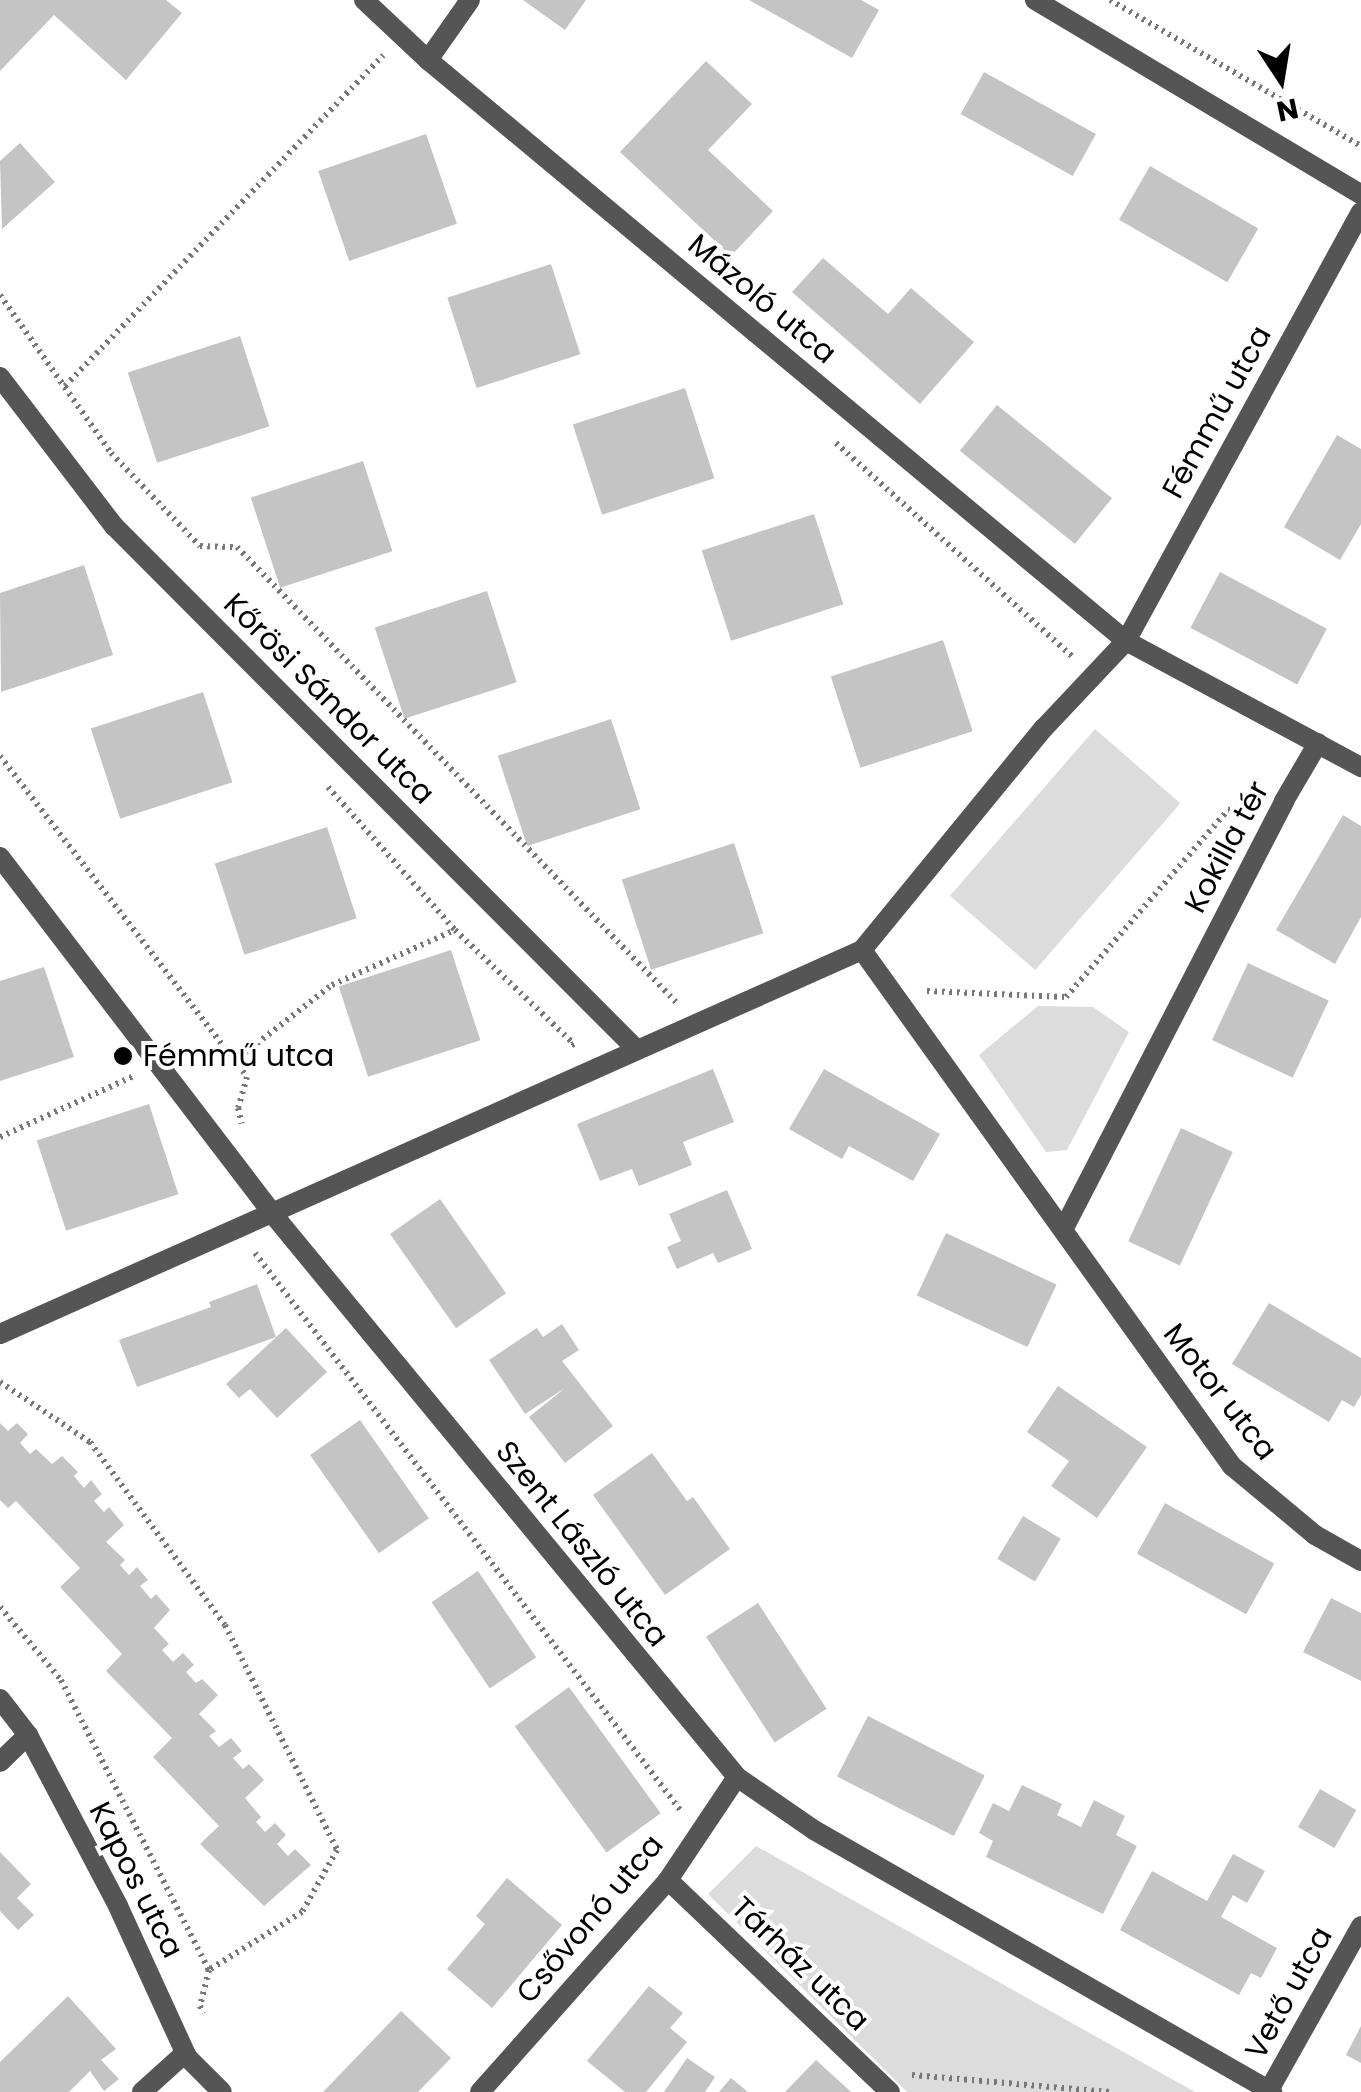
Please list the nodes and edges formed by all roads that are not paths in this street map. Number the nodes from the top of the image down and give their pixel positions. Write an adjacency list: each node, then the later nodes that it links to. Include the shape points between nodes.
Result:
1 (364, 0): 4 (street, Mázoló utca)
2 (470, 0): 4 (street)
3 (1036, 0): 5 (street)
4 (428, 60): 8 (street, Mázoló utca)
5 (1361, 194)
6 (1361, 212): 8 (street, Fémmű utca)
7 (0, 377): 13 (street, Kőrösi Sándor utca, via 114,526)
8 (1126, 641): 9 (street); 12 (street, via 1044,728)
9 (1318, 743): 10 (street); 15 (street, Kokilla tér)
10 (1361, 768)
11 (0, 858): 14 (street, Szent László utca)
12 (862, 950): 13 (street); 15 (street)
13 (635, 1048): 14 (street)
14 (270, 1212): 16 (street); 21 (street, Szent László utca)
15 (1063, 1230): 17 (street, Motor utca, via 1232,1466 1315,1535)
16 (0, 1334)
17 (1361, 1561)
18 (0, 1699): 19 (street, Kapos utca)
19 (28, 1735): 20 (street); 24 (street, Kapos utca)
20 (0, 1762)
21 (737, 1777): 22 (street, Csővonó utca); 25 (street, Szent László utca, via 814,1830)
22 (668, 1880): 28 (street, Csővonó utca); 29 (street, Tárház utca)
23 (1361, 1926): 25 (street, Vető utca)
24 (186, 2053): 26 (street); 27 (street, Kapos utca)
25 (1270, 2091)
26 (142, 2092)
27 (222, 2092)
28 (480, 2092)
29 (890, 2092)

